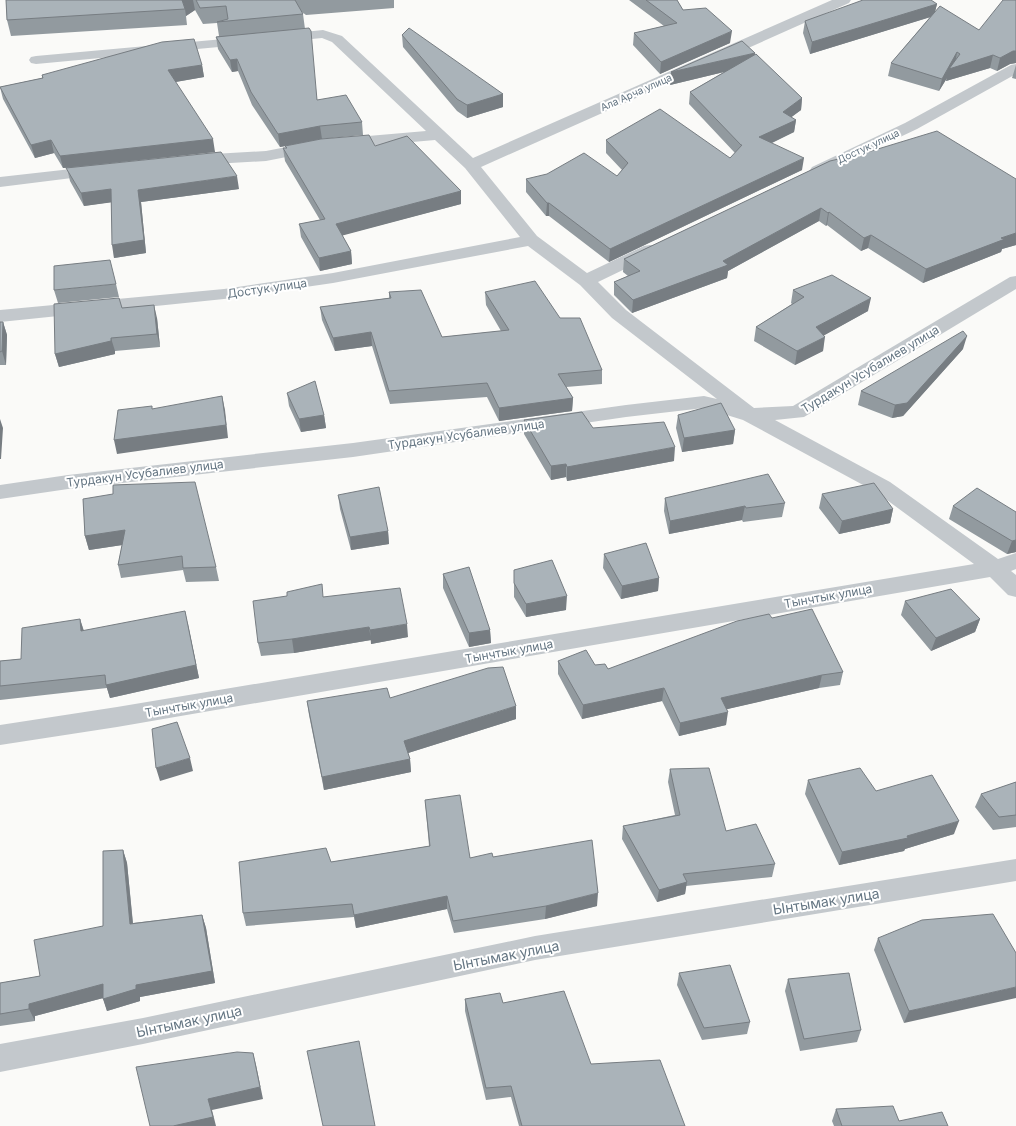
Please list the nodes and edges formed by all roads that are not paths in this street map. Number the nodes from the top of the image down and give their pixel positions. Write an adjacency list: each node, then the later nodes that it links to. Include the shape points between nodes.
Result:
1 (844, 0): 6 (street, Ала Арча улица)
2 (36, 60): 4 (street, via 323,34 337,39)
3 (1016, 68): 8 (street, Достук улица, via 911,126)
4 (439, 135): 5 (street, via 322,145 266,156); 6 (street)
5 (180, 162)
6 (472, 165): 10 (street)
7 (116, 168): 9 (street)
8 (807, 176)
9 (0, 182)
10 (531, 240): 12 (street); 14 (street, Достук улица, via 334,278 232,293)
11 (665, 243): 12 (street)
12 (586, 281): 15 (street, via 619,314)
13 (1016, 281): 15 (street, Турдакун Усубалиев улица, via 798,412)
14 (0, 316)
15 (750, 415): 16 (street, Турдакун Усубалиев улица, via 704,402 353,450); 17 (street, via 883,487)
16 (0, 492)
17 (1006, 564): 18 (street); 19 (street, Тынчтык улица)
18 (1016, 589)
19 (0, 735)
20 (1016, 870): 21 (street, Ынтымак улица, via 535,948 143,1031)
21 (0, 1058)

